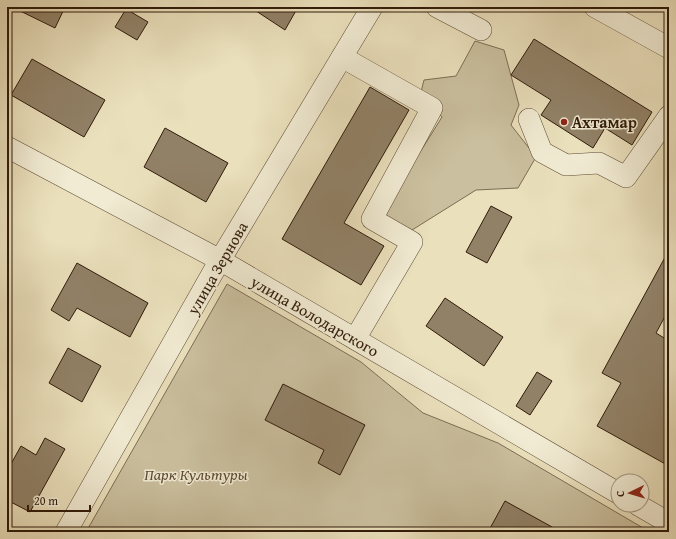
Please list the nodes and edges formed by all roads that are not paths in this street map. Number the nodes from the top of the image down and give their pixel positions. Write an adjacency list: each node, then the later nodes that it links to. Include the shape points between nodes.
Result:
1 (372, 7): 6 (street, улица Зернова)
2 (437, 7): 4 (street)
3 (595, 7): 5 (street)
4 (481, 30)
5 (669, 48)
6 (342, 57): 10 (street, улица Зернова); 11 (street, via 432,108 372,219 412,242)
7 (669, 116): 8 (street, via 626,176 599,163 566,165 542,152)
8 (529, 119)
9 (7, 147): 10 (street, улица Володарского)
10 (220, 260): 11 (street, улица Володарского); 15 (street, улица Зернова)
11 (355, 339): 12 (street, улица Володарского)
12 (610, 488)
13 (650, 512): 14 (street)
14 (669, 523)
15 (66, 532)

